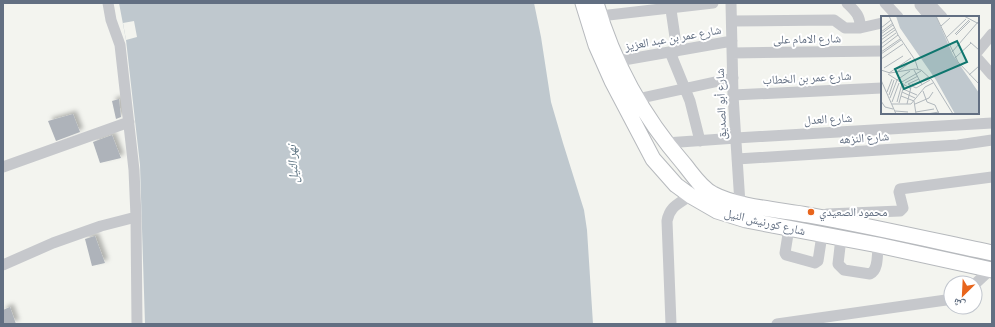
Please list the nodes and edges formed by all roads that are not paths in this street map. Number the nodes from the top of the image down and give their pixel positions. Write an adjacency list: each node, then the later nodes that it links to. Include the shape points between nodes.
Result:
1 (108, 3): 27 (street, via 120,45)
2 (583, 3): 37 (main road, شارع كورنيش النيل, via 596,45 612,81 653,159 672,181)
3 (713, 3): 7 (street)
4 (731, 3): 10 (street, شارع أبو الصديق)
5 (847, 3): 12 (street, via 859,17)
6 (885, 3): 9 (street)
7 (670, 5): 8 (street); 17 (street)
8 (598, 9): 20 (main road, شارع كورنيش النيل)
9 (896, 16)
10 (732, 20): 12 (street, via 834,20 843,28); 14 (street, شارع أبو الصديق)
11 (881, 23): 12 (street)
12 (860, 28)
13 (992, 34): 15 (street)
14 (732, 41): 17 (street, شارع عمر بن عبد العزيز); 18 (street, شارع أبو الصديق)
15 (979, 50)
16 (881, 51): 18 (street, شارع الامام على)
17 (673, 52): 20 (street, شارع عمر بن عبد العزيز); 23 (street)
18 (732, 53): 22 (street, شارع أبو الصديق)
19 (979, 60): 21 (street)
20 (618, 61): 26 (main road, شارع كورنيش النيل)
21 (992, 75)
22 (733, 78): 23 (street); 25 (street, شارع أبو الصديق)
23 (686, 88): 26 (street); 30 (street)
24 (881, 88): 25 (street, شارع عمر بن الخطاب)
25 (733, 95): 29 (street, شارع أبو الصديق)
26 (637, 99): 32 (main road, شارع كورنيش النيل)
27 (129, 122): 34 (street); 40 (street)
28 (992, 123): 29 (street, شارع العدل)
29 (736, 138): 30 (street, شارع العدل); 33 (street, شارع أبو الصديق)
30 (700, 140): 32 (street, شارع العدل)
31 (992, 140): 33 (street, شارع النزهه, via 958,145)
32 (666, 143): 36 (main road, شارع كورنيش النيل)
33 (737, 159): 38 (street, شارع أبو الصديق)
34 (3, 166)
35 (992, 177): 39 (street, via 900,189 903,208 900,211)
36 (701, 184): 37 (street); 38 (main road, شارع كورنيش النيل, via 712,194)
37 (691, 196): 41 (main road, شارع كورنيش النيل, via 731,216); 51 (street, via 669,212 667,221)
38 (740, 204): 39 (main road, شارع كورنيش النيل)
39 (808, 215): 45 (main road, شارع كورنيش النيل)
40 (136, 217): 46 (street, via 66,238); 50 (street)
41 (789, 228): 42 (main road, شارع كورنيش النيل); 42 (street, via 786,255 815,262 818,261)
42 (822, 235): 43 (main road, شارع كورنيش النيل)
43 (841, 238): 44 (main road, شارع كورنيش النيل); 44 (street, via 838,264 844,270 870,274 873,272 876,268)
44 (878, 245): 47 (main road, شارع كورنيش النيل)
45 (992, 253)
46 (3, 265)
47 (991, 270): 48 (street)
48 (983, 277)
49 (943, 300): 52 (street)
50 (137, 324)
51 (672, 324)
52 (777, 324)

